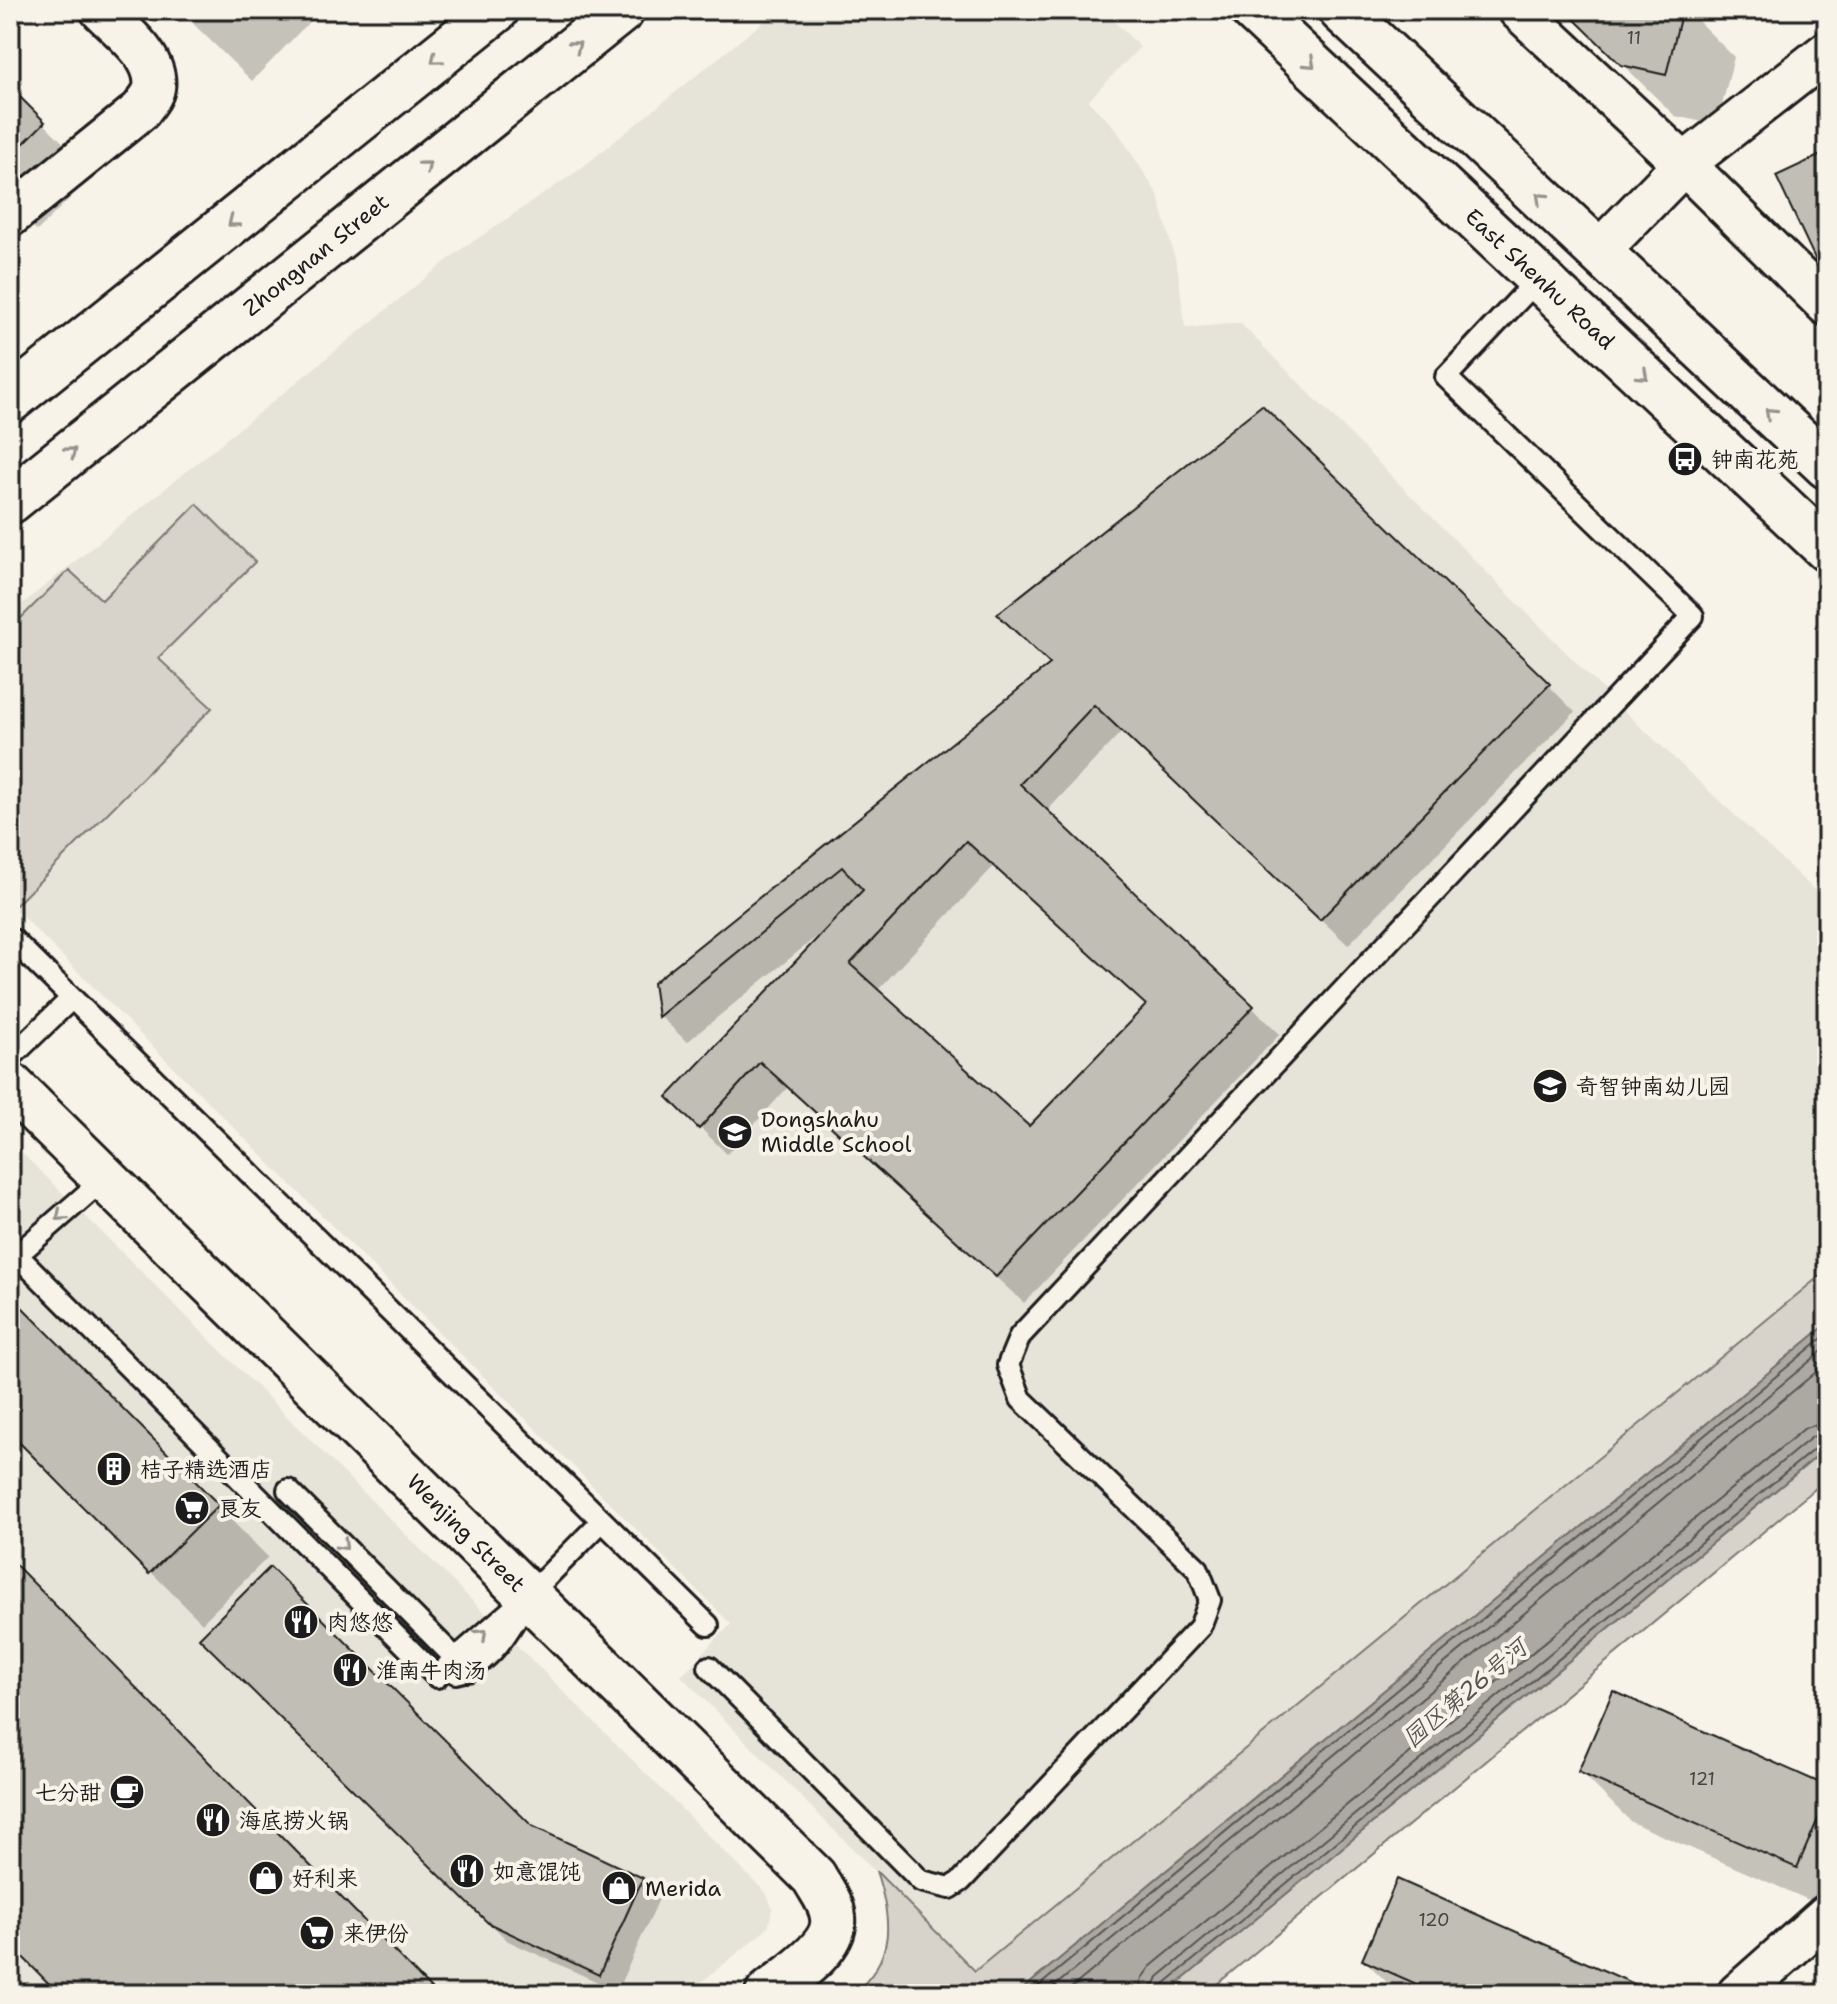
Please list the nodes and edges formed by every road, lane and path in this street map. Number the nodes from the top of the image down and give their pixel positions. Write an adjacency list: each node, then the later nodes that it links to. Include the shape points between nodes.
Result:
1 (101, 10): 9 (street, via 140,49 151,67 154,88 141,110)
2 (496, 10): 13 (main road, one-way to 13)
3 (622, 10): 15 (main road, Zhongnan Street, one-way to 3)
4 (1253, 10): 11 (main road, East Shenhu Road, one-way to 11)
5 (1341, 10): 10 (main road, one-way to 5)
6 (1519, 10): 8 (street)
7 (1827, 52): 8 (street)
8 (1684, 164): 10 (street); 12 (street)
9 (10, 216)
10 (1598, 252): 14 (main road, one-way to 10)
11 (1539, 278): 16 (main road, East Shenhu Road, one-way to 16); 28 (lane, via 1446,377 1693,616 1020,1336 1008,1365 1021,1399 1198,1569 1210,1600 1200,1627 950,1888 921,1881)
12 (1827, 305)
13 (10, 400)
14 (1827, 466)
15 (10, 501)
16 (1827, 549)
17 (13, 940): 18 (lane)
18 (71, 999): 19 (lane); 24 (lane)
19 (10, 1058)
20 (10, 1085): 21 (main road, Wenjing Street)
21 (105, 1178): 22 (lane, one-way to 22); 25 (main road, Wenjing Street)
22 (13, 1251): 27 (lane, via 437,1677)
23 (288, 1490): 27 (lane, one-way to 27)
24 (601, 1522): 25 (lane); 26 (lane)
25 (529, 1595): 27 (lane, one-way to 25); 30 (main road, Wenjing Street, via 814,1877 831,1905 834,1922 819,1949)
26 (708, 1625)
27 (462, 1664)
28 (709, 1667)
29 (1827, 1915): 31 (street)
30 (768, 1994)
31 (1738, 1994)

